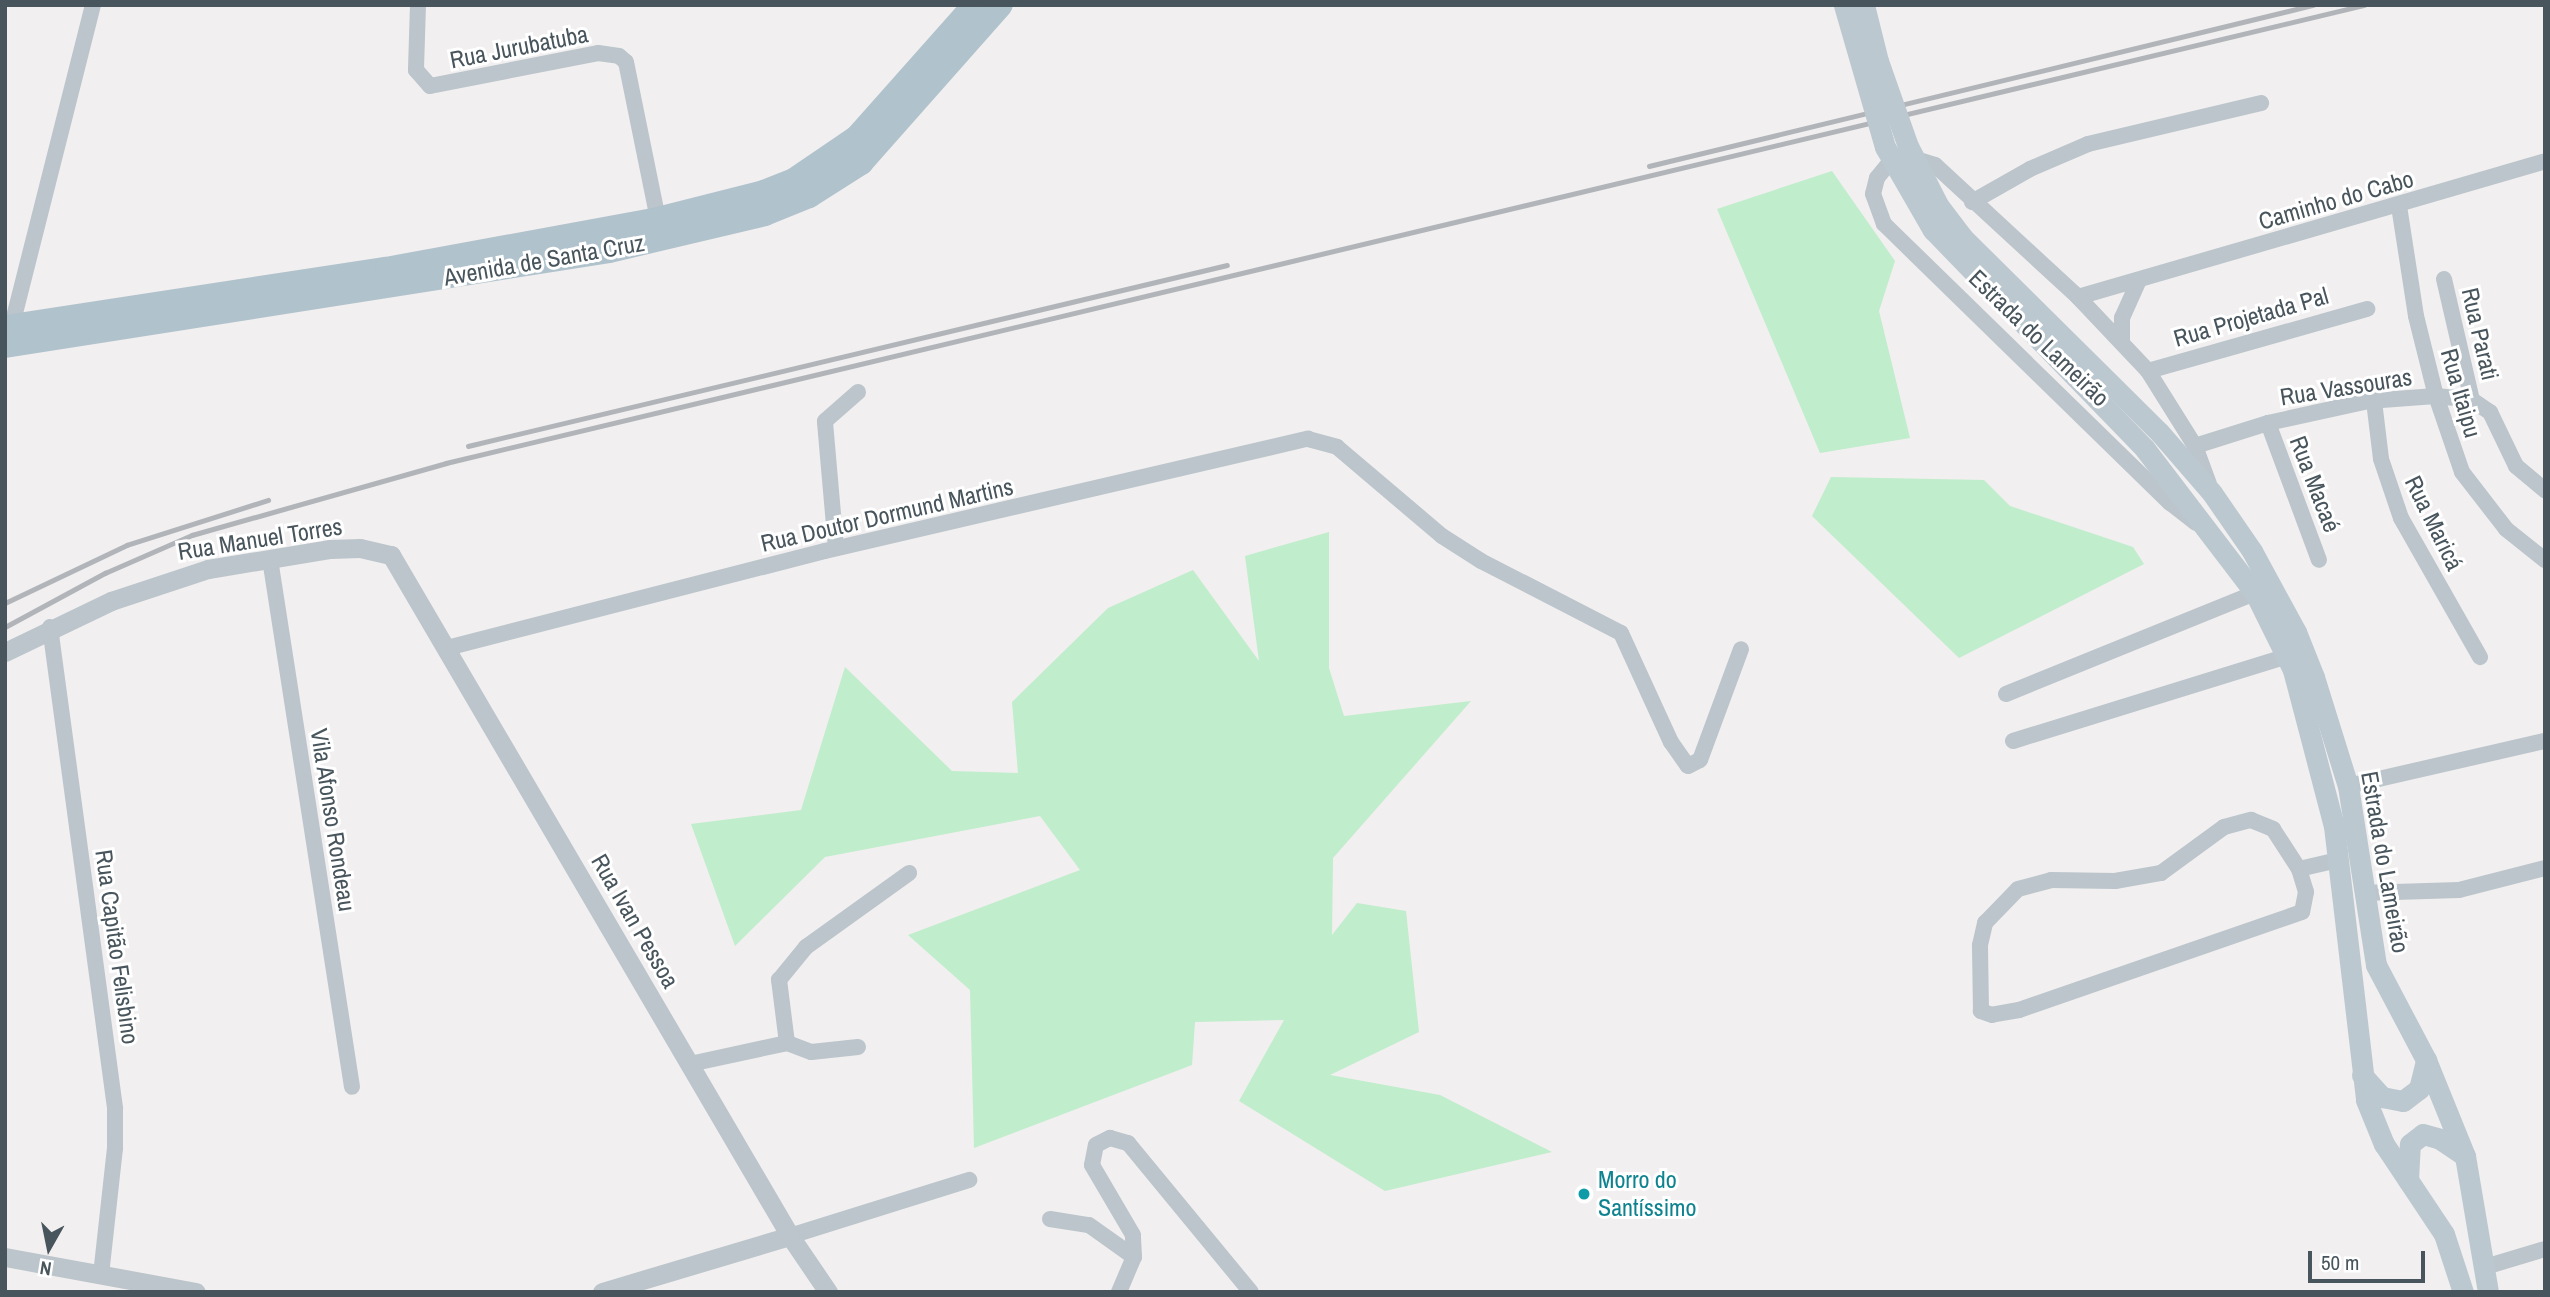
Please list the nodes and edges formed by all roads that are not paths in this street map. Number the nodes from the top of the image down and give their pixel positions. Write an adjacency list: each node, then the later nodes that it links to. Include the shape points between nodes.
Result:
1 (93, 5): 16 (street)
2 (418, 5): 11 (street, Rua Jurubatuba, via 416,70 430,86 598,53 619,56 626,62)
3 (974, 5): 11 (main road, Avenida de Santa Cruz, via 881,113 831,158 764,192)
4 (1002, 5): 16 (main road, Avenida de Santa Cruz, via 860,163 809,196 765,214 596,253)
5 (1844, 5): 27 (main road, Estrada do Lameirão, bridge, via 1885,147 1933,230 2145,449)
6 (1864, 5): 26 (main road, Estrada do Lameirão, bridge, via 1908,146 1938,205 1964,237 2161,433)
7 (2260, 103): 9 (street, via 2088,144 2030,169)
8 (2545, 161): 10 (street, Caminho do Cabo)
9 (1972, 202): 14 (street, Estrada do Lameirão); 27 (street, Estrada do Lameirão, via 1935,165 1909,157 1889,163 1877,178 1873,194 1884,225 2170,503)
10 (2399, 206): 13 (street, Caminho do Cabo); 20 (street, Rua Itaipu)
11 (658, 219): 16 (main road, Avenida de Santa Cruz)
12 (2444, 279): 21 (street, Rua Parati)
13 (2139, 280): 14 (street, Caminho do Cabo); 17 (street, via 2122,318)
14 (2078, 297): 17 (street, Estrada do Lameirão)
15 (2367, 309): 18 (street, Rua Projetada Pal)
16 (7, 333)
17 (2122, 343): 18 (street, Estrada do Lameirão)
18 (2148, 371): 24 (street, Estrada do Lameirão)
19 (858, 391): 28 (street, via 825,421)
20 (2436, 396): 21 (street, Rua Vassouras); 22 (street, Rua Vassouras); 29 (street, Rua Itaipu, via 2470,487 2506,528)
21 (2472, 400): 25 (street, via 2490,412 2516,466)
22 (2374, 401): 23 (street, Rua Vassouras); 39 (street, Rua Maricá, via 2381,459 2401,518)
23 (2267, 423): 24 (street, Rua Vassouras); 31 (street, Rua Macaé)
24 (2194, 446): 26 (street, Estrada do Lameirão)
25 (2545, 490)
26 (2212, 493): 43 (main road, Estrada do Lameirão, via 2252,551 2296,632)
27 (2213, 535): 33 (main road, Estrada do Lameirão)
28 (836, 548): 35 (street, Rua Doutor Dormund Martins); 36 (street, Rua Doutor Dormund Martins, via 1294,440 1322,440 1337,447 1452,542 1621,633 1671,742 1688,766 1700,760)
29 (2543, 555)
30 (270, 559): 32 (street, Rua Manuel Torres, via 360,548 391,555); 34 (street, Rua Manuel Torres, via 168,579); 54 (street, Vila Afonso Rondeau)
31 (2319, 560)
32 (404, 571): 35 (street, Rua Ivan Pessoa)
33 (2255, 593): 38 (main road, Estrada do Lameirão); 40 (street)
34 (50, 627): 37 (street, Rua Manuel Torres); 64 (street, Rua Capitão Felisbino, via 115,1109 116,1148)
35 (447, 648): 52 (street, Rua Ivan Pessoa)
36 (1741, 649)
37 (5, 652)
38 (2287, 656): 41 (street); 44 (main road, Estrada do Lameirão, via 2317,748)
39 (2480, 657)
40 (2006, 694)
41 (2013, 741)
42 (2545, 741): 43 (street)
43 (2348, 786): 48 (main road, Estrada do Lameirão)
44 (2339, 860): 46 (street); 53 (main road, Estrada do Lameirão)
45 (2545, 868): 48 (street, via 2459,890)
46 (2299, 869): 46 (street, via 2273,829 2251,820 2224,827 2161,873 2126,880 2029,884 1998,904 1984,923 1981,1011 1992,1016 2019,1010 2294,918 2302,912 2306,899)
47 (909, 873): 49 (street, via 806,947 787,966 778,989)
48 (2363, 893): 51 (main road, Estrada do Lameirão, via 2376,965)
49 (787, 1043): 50 (street, via 811,1052); 52 (street)
50 (858, 1047)
51 (2426, 1060): 53 (main road, via 2419,1089 2403,1101 2382,1097); 55 (main road, Estrada do Lameirão)
52 (690, 1064): 59 (street, Rua Ivan Pessoa)
53 (2361, 1074): 57 (main road, Estrada do Lameirão, via 2384,1144)
54 (352, 1087)
55 (2465, 1156): 57 (main road, via 2441,1139 2423,1134 2410,1144); 63 (main road, Estrada do Lameirão)
56 (969, 1180): 59 (street)
57 (2408, 1180): 70 (main road, Estrada do Lameirão, via 2444,1234)
58 (1050, 1219): 62 (street, via 1089,1224)
59 (790, 1236): 66 (street); 67 (street, Rua Ivan Pessoa)
60 (2545, 1249): 63 (street)
61 (5, 1257): 64 (street)
62 (1134, 1257): 68 (street); 69 (street, via 1128,1223 1093,1173 1096,1145 1110,1138 1128,1143)
63 (2485, 1267): 71 (main road, Estrada do Lameirão)
64 (101, 1274): 65 (street)
65 (196, 1292)
66 (602, 1292)
67 (828, 1292)
68 (1119, 1292)
69 (1251, 1292)
70 (2463, 1292)
71 (2488, 1292)

